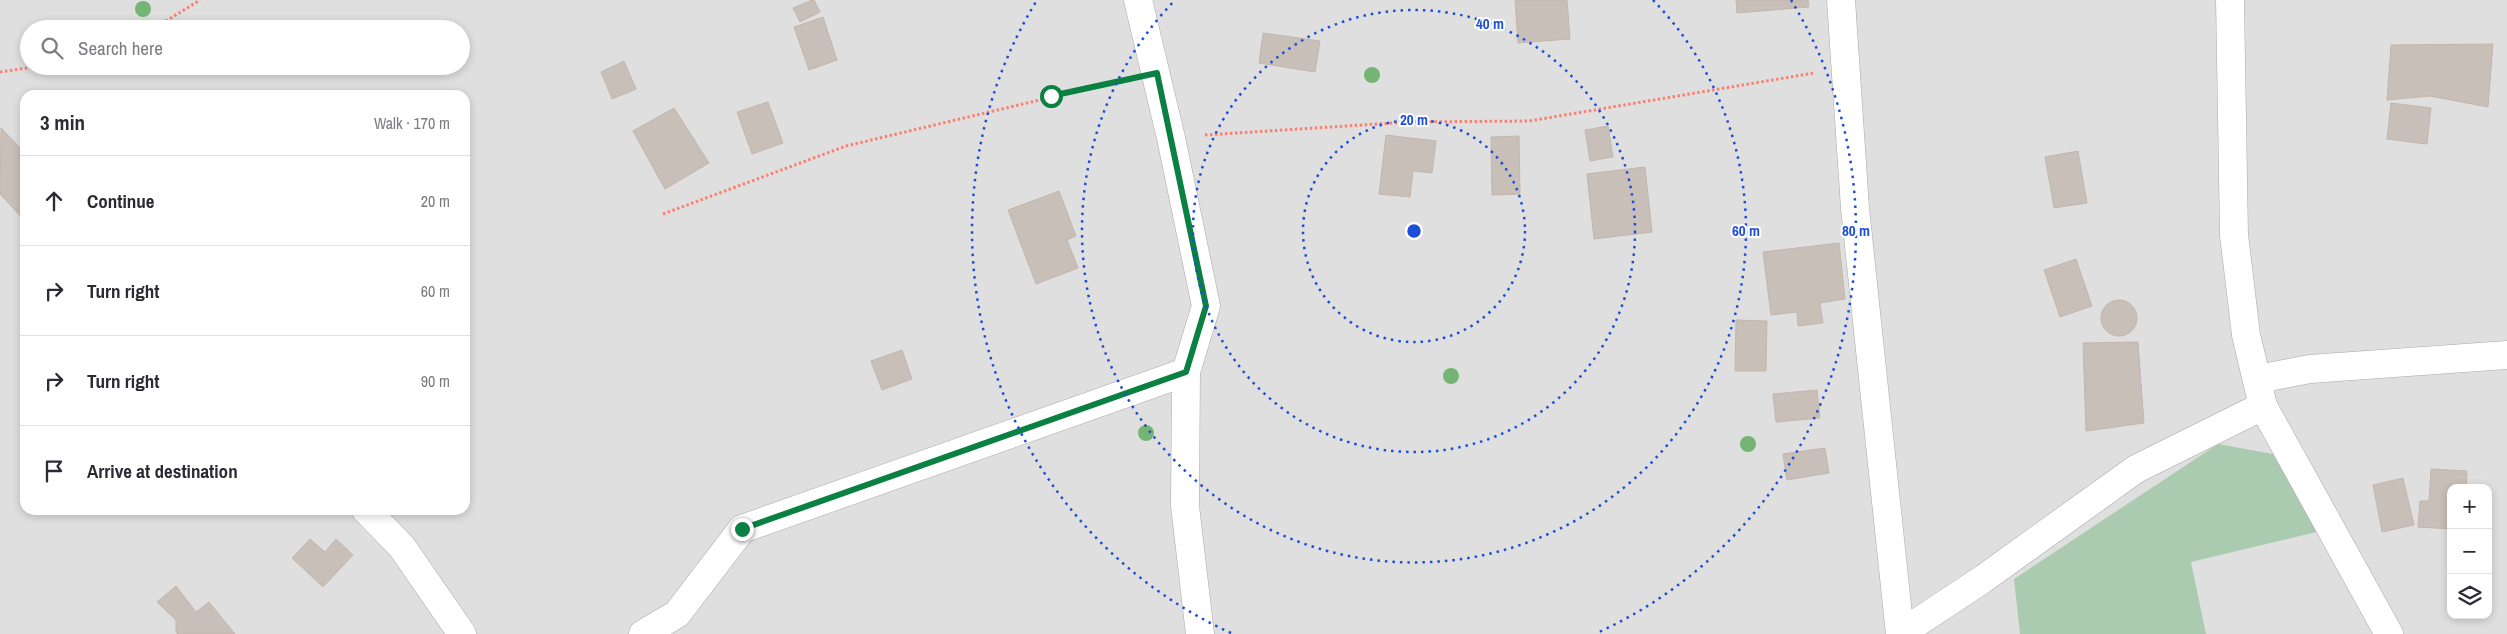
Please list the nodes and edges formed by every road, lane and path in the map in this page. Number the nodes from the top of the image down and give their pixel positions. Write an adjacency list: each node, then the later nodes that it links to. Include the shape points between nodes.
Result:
1 (200, 0): 5 (path)
2 (1138, 0): 9 (street)
3 (1841, 0): 6 (street)
4 (2230, 0): 14 (street, via 2234,236 2246,335)
5 (167, 20)
6 (1844, 68): 10 (path, via 1528,121 1409,122); 15 (street, via 1855,208 1900,634 2136,469)
7 (20, 69): 8 (path)
8 (0, 72)
9 (1157, 73): 10 (street); 11 (path, via 846,146)
10 (1171, 138): 13 (street, via 1206,306)
11 (663, 214)
12 (2507, 355): 14 (street, via 2310,368)
13 (1186, 372): 18 (street, via 742,529 677,614); 19 (street, via 1185,506)
14 (2257, 379): 15 (street)
15 (2263, 406): 20 (street)
16 (371, 515): 17 (street, via 402,547)
17 (462, 634)
18 (643, 634)
19 (1200, 634)
20 (2389, 634)

